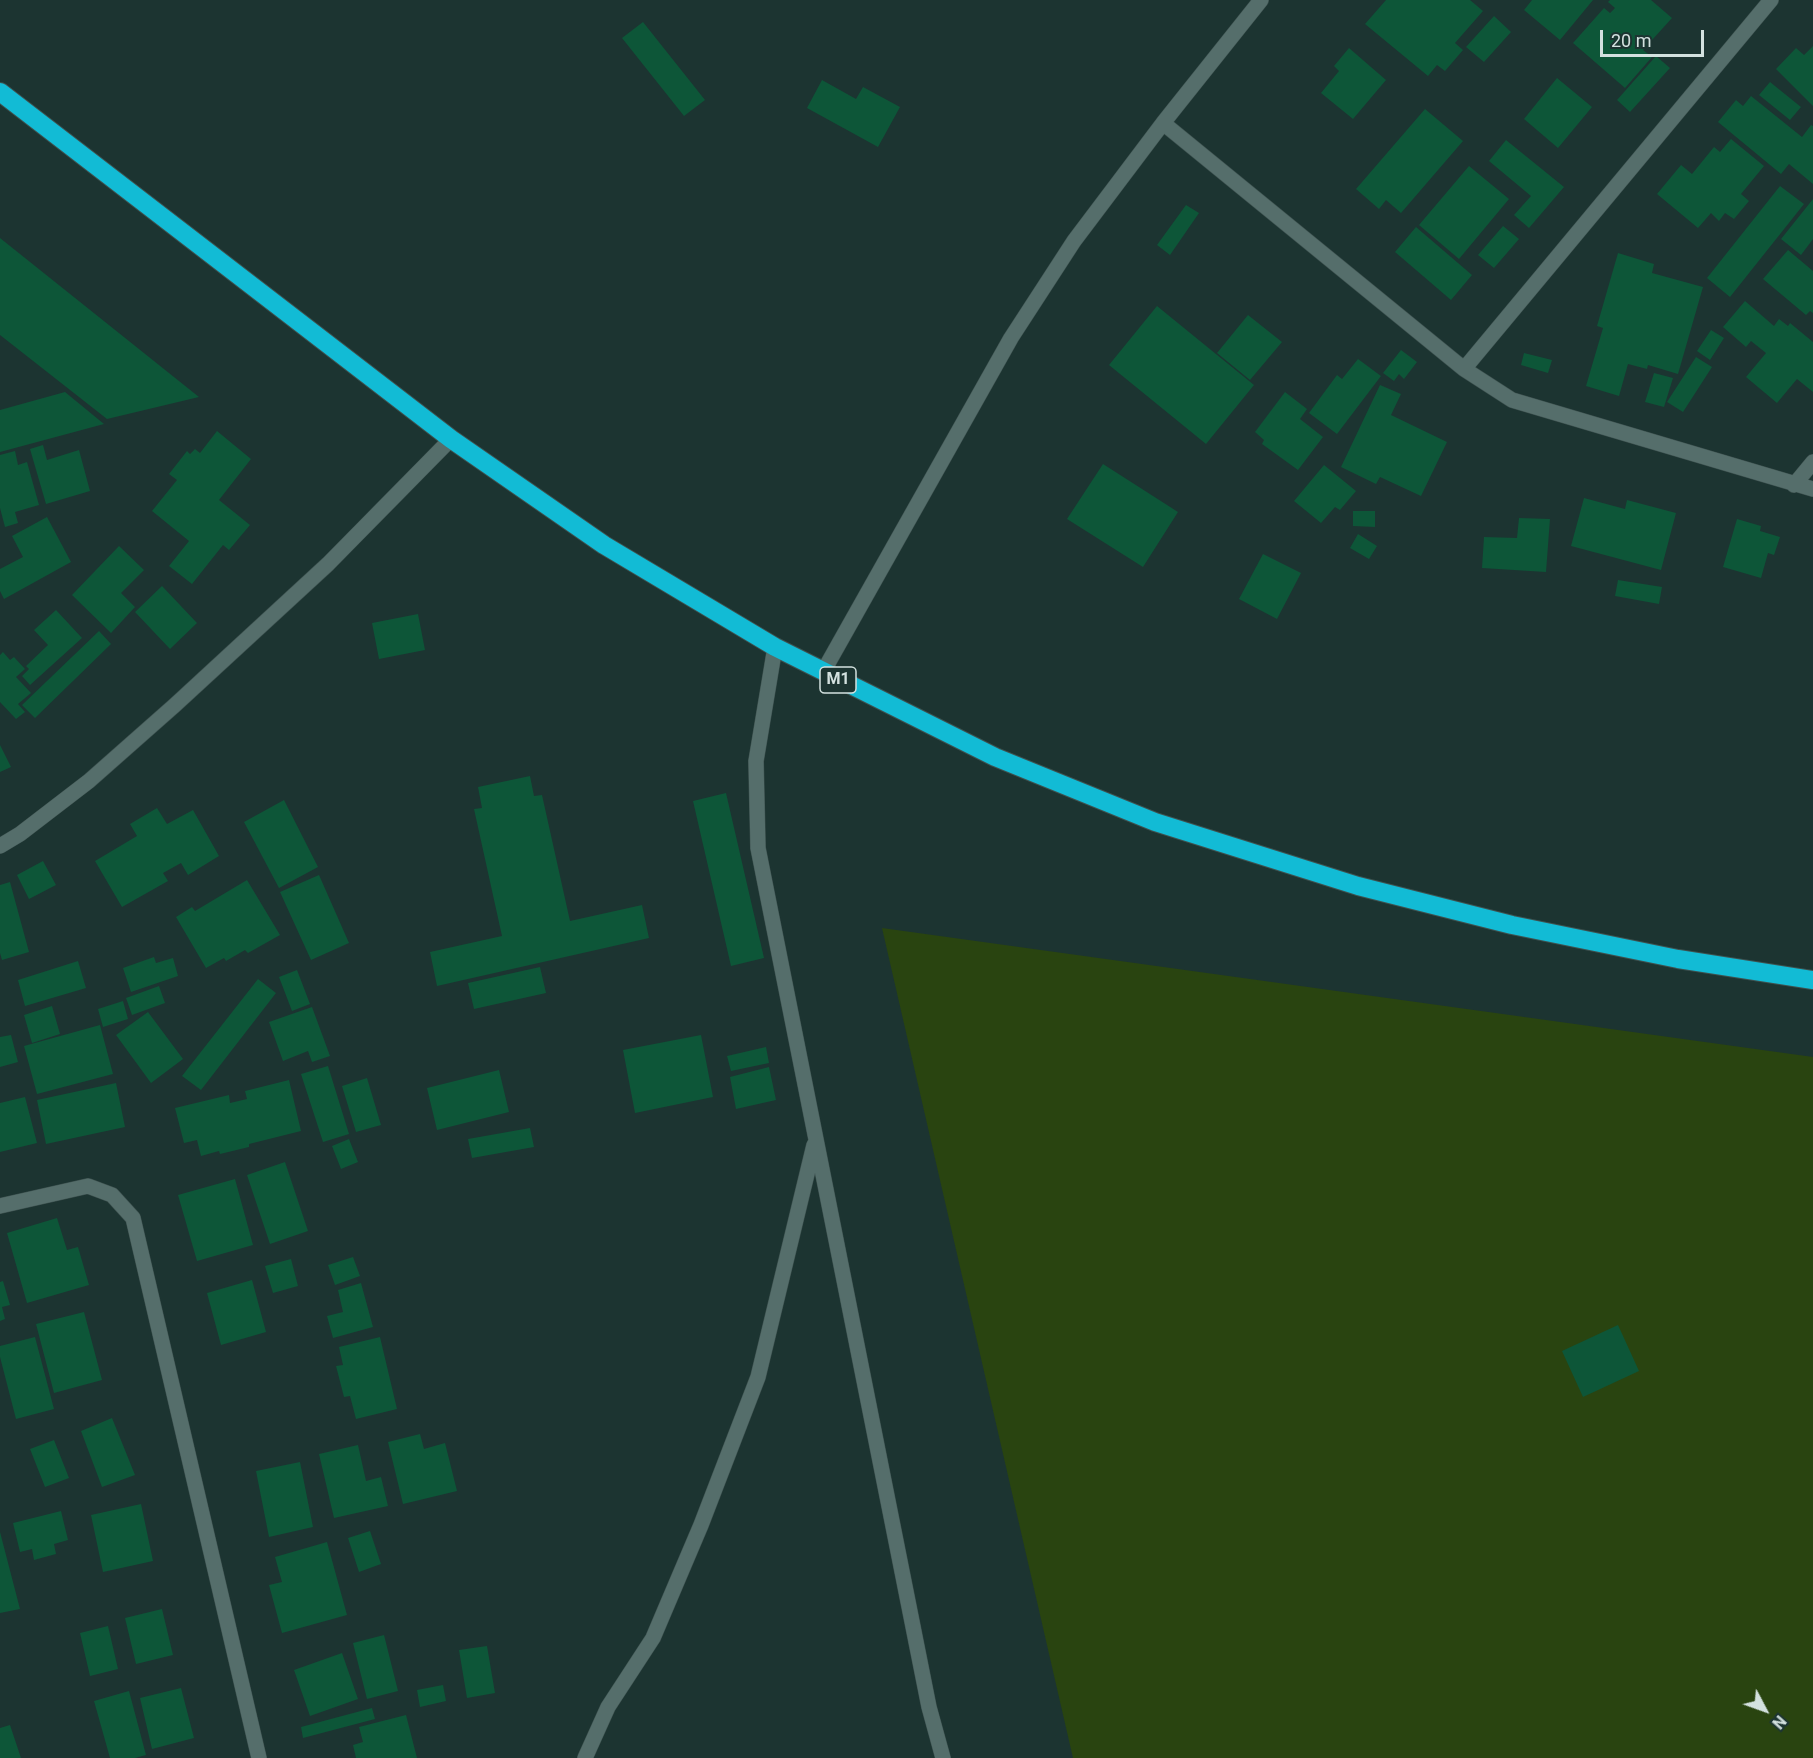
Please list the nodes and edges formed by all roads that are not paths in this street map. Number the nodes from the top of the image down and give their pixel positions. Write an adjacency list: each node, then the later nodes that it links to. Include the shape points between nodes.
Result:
1 (1261, 0): 4 (street)
2 (1771, 0): 5 (street)
3 (0, 92): 6 (highway, M1)
4 (1163, 123): 5 (street); 11 (street, via 1074,241 1011,338)
5 (1464, 369): 8 (street, via 1512,400)
6 (451, 440): 10 (highway, M1, via 604,545); 12 (street, via 328,564 175,705 89,781)
7 (1813, 462): 8 (street)
8 (1794, 484): 9 (street)
9 (1813, 489)
10 (775, 647): 11 (highway, M1); 14 (street, via 756,761 758,848)
11 (823, 672): 13 (highway, M1, via 995,758 1155,822 1358,886 1512,925)
12 (0, 846)
13 (1813, 980)
14 (816, 1139): 17 (street, via 758,1377 653,1638 608,1707); 18 (street, via 926,1696)
15 (0, 1206): 16 (street, via 88,1186 112,1195 133,1218)
16 (259, 1758)
17 (585, 1758)
18 (943, 1758)

